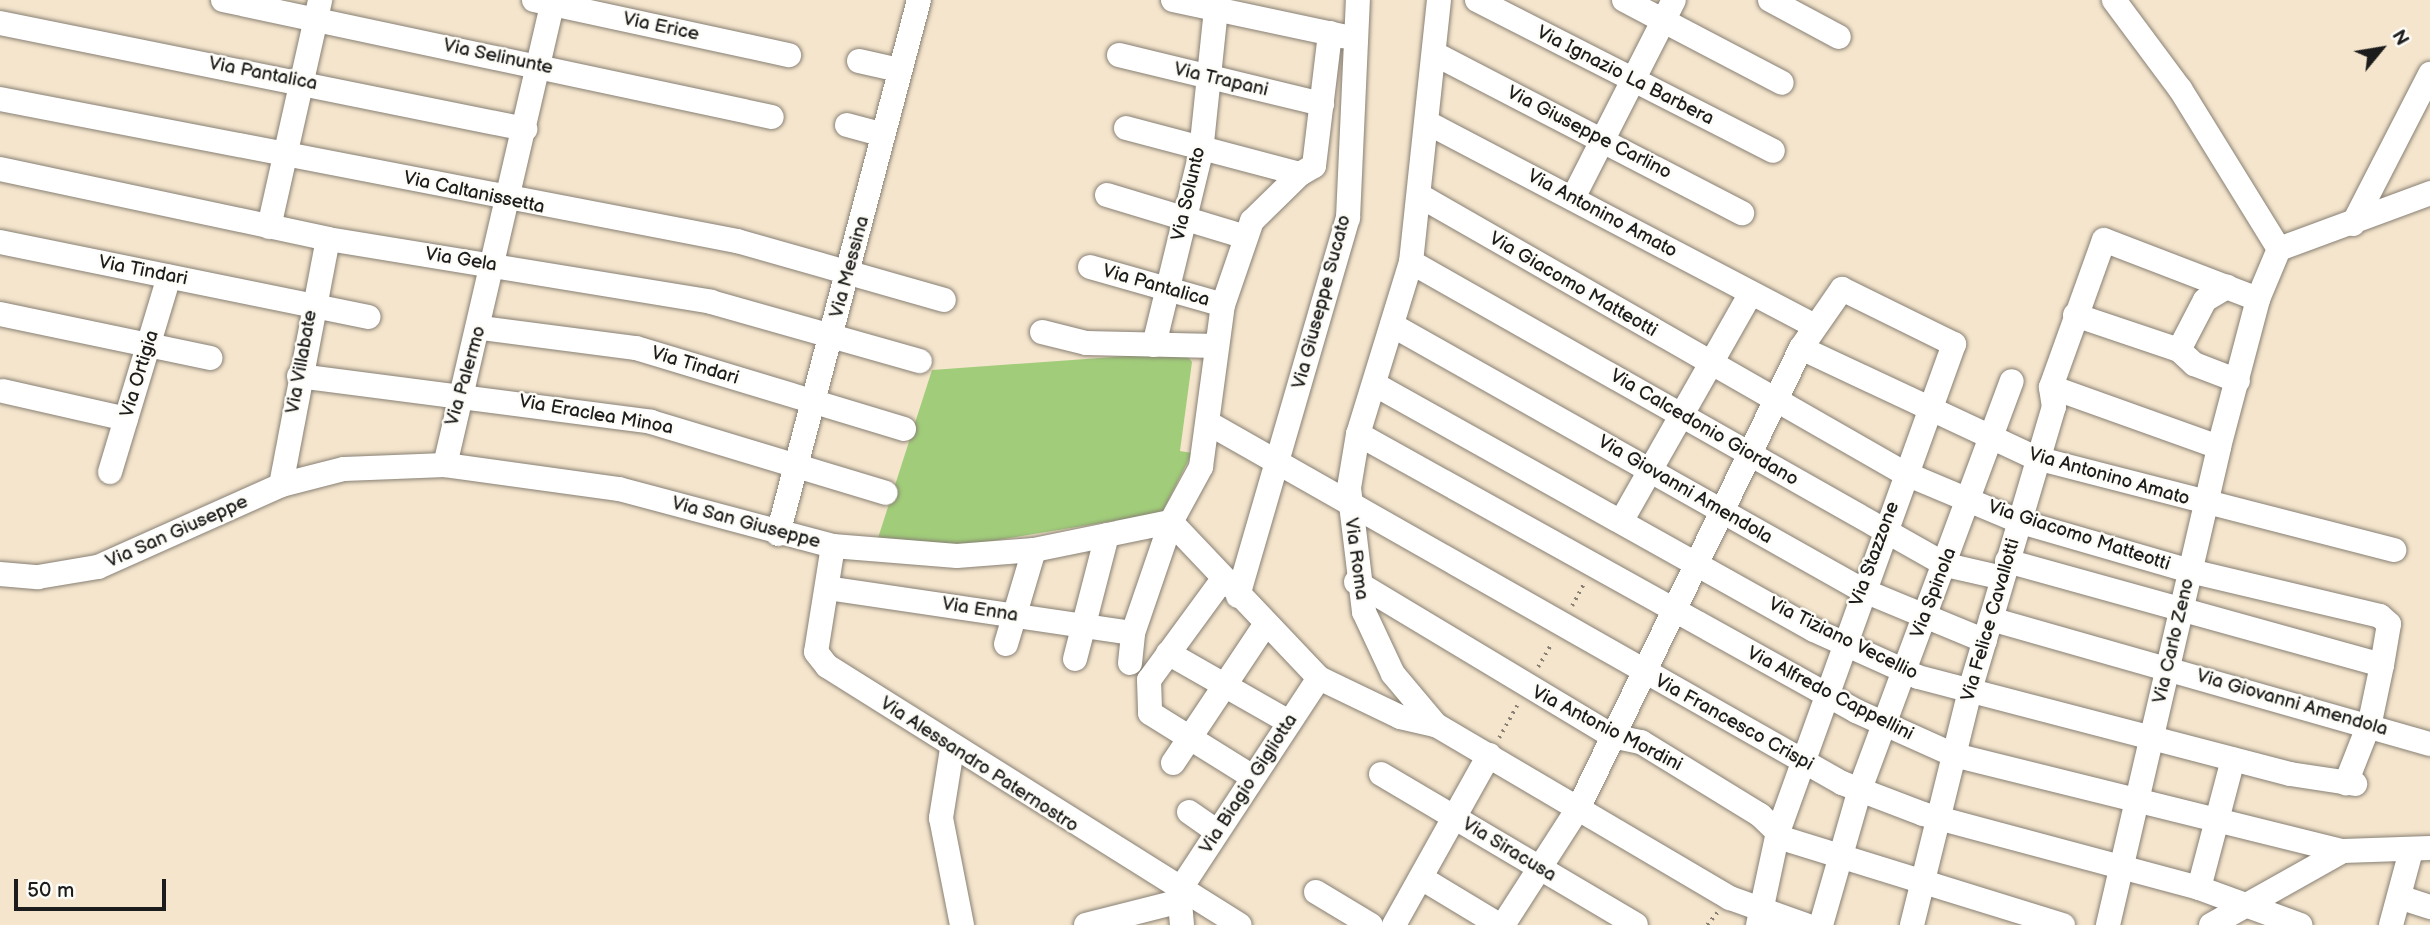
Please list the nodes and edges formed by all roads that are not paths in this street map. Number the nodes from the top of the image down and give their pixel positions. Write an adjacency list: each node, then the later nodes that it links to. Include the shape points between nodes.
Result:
1 (223, 0): 12 (street, Via Selinunte)
2 (919, 0): 23 (street, Via Messina)
3 (1173, 0): 11 (street)
4 (1358, 0): 17 (street, Via Giuseppe Sucato)
5 (1439, 0): 18 (street, Via Roma)
6 (1476, 0): 27 (street, Via Ignazio La Barbera)
7 (1624, 0): 13 (street)
8 (1770, 0): 16 (street)
9 (2113, 0): 55 (street, via 2180,89)
10 (547, 1): 19 (street, Via Erice); 22 (street, Via Palermo)
11 (1216, 4): 15 (street); 25 (street, Via Solunto)
12 (318, 9): 22 (street, Via Selinunte); 26 (street)
13 (1668, 10): 27 (street); 28 (street)
14 (0, 23): 26 (street, Via Pantalica)
15 (1330, 33): 17 (street); 30 (street)
16 (1839, 37)
17 (1355, 38): 103 (street, Via Giuseppe Sucato, via 1348,218)
18 (1435, 54): 32 (street, Via Roma); 37 (street, Via Giuseppe Carlino)
19 (789, 55)
20 (1119, 55): 25 (street, Via Trapani)
21 (859, 61): 23 (street)
22 (539, 65): 31 (street, Via Selinunte); 35 (street, Via Palermo)
23 (899, 70): 36 (street, Via Messina)
24 (2430, 74): 50 (street)
25 (1206, 76): 30 (street, Via Trapani); 39 (street, Via Solunto)
26 (302, 82): 35 (street, Via Pantalica); 40 (street)
27 (1632, 82): 37 (street); 38 (street, Via Ignazio La Barbera)
28 (1783, 83)
29 (0, 99): 40 (street, Via Caltanissetta)
30 (1322, 104): 42 (street)
31 (772, 117)
32 (1428, 123): 45 (street, Via Roma); 46 (street, Via Antonino Amato)
33 (846, 125): 36 (street)
34 (1126, 128): 39 (street)
35 (525, 129): 47 (street, Via Palermo)
36 (881, 134): 59 (street, Via Messina)
37 (1603, 140): 46 (street); 48 (street, Via Giuseppe Carlino)
38 (1773, 151)
39 (1201, 152): 42 (street); 49 (street, Via Solunto)
40 (286, 153): 47 (street, Via Caltanissetta); 51 (street)
41 (0, 169): 51 (street, Via Gela)
42 (1307, 170): 52 (street, via 1274,192)
43 (2430, 193): 50 (street)
44 (1107, 195): 49 (street)
45 (1422, 197): 56 (street, Via Roma); 83 (street, Via Giacomo Matteotti)
46 (1573, 198): 63 (street, Via Antonino Amato)
47 (509, 201): 57 (street, Via Palermo); 59 (street, Via Caltanissetta, via 737,241)
48 (1742, 213)
49 (1184, 219): 52 (street); 62 (street, Via Solunto)
50 (2353, 224): 55 (street)
51 (269, 227): 53 (street, Via Gela)
52 (1246, 237): 67 (street)
53 (328, 239): 57 (street, Via Gela); 66 (street, Via Villabate)
54 (0, 242): 60 (street, Via Tindari)
55 (2276, 244): 64 (street, Via Carlo Zeno)
56 (1412, 262): 72 (street, Via Roma); 94 (street, Via Calcedonio Giordano)
57 (495, 265): 73 (street, Via Palermo); 75 (street, Via Gela, via 711,302)
58 (1090, 267): 62 (street, Via Pantalica)
59 (849, 271): 65 (street, Via Caltanissetta); 75 (street, Via Messina)
60 (169, 276): 66 (street, Via Tindari); 78 (street, Via Ortigia)
61 (2227, 287): 64 (street); 69 (street, Via Felice Cavallotti, via 2105,240); 80 (street, via 2205,300)
62 (1166, 292): 67 (street, Via Pantalica); 76 (street, Via Solunto)
63 (1751, 293): 71 (street, Via Antonino Amato); 83 (street)
64 (2258, 299): 86 (street, Via Carlo Zeno)
65 (944, 300)
66 (312, 305): 70 (street, Via Tindari); 84 (street, Via Villabate)
67 (1223, 305): 77 (street)
68 (0, 313): 78 (street)
69 (2075, 315): 80 (street); 88 (street, Via Felice Cavallotti)
70 (368, 317)
71 (1815, 323): 79 (street); 93 (street, Via Stazzone, via 1842,289 1954,344)
72 (1392, 326): 87 (street, Via Roma); 106 (street, Via Giovanni Amendola)
73 (481, 328): 90 (street, Via Palermo); 92 (street, Via Tindari, via 636,348)
74 (1042, 332): 76 (street, via 1086,343)
75 (831, 337): 82 (street, Via Gela); 92 (street, Via Messina)
76 (1154, 345): 77 (street)
77 (1216, 346): 96 (street)
78 (148, 347): 81 (street); 95 (street, Via Ortigia)
79 (1801, 348): 91 (street); 93 (street, Via Antonino Amato)
80 (2179, 350): 86 (street, via 2194,364)
81 (210, 358)
82 (920, 361)
83 (1711, 364): 91 (street, Via Giacomo Matteotti); 94 (street)
84 (299, 376): 90 (street, Via Eraclea Minoa, via 369,388); 109 (street, Via Villabate)
85 (2012, 381): 99 (street, Via Spinola)
86 (2238, 381): 100 (street, Via Carlo Zeno)
87 (1374, 384): 98 (street, Via Roma); 115 (street, Via Tiziano Vecellio)
88 (2051, 387): 100 (street); 102 (street, Via Felice Cavallotti, via 2054,407)
89 (3, 391): 95 (street)
90 (464, 393): 104 (street, Via Eraclea Minoa, via 651,422); 105 (street, Via Palermo, via 455,408)
91 (1776, 401): 101 (street); 108 (street, Via Giacomo Matteotti)
92 (813, 402): 97 (street, Via Tindari); 104 (street, Via Messina)
93 (1928, 410): 99 (street, Via Antonino Amato); 108 (street, Via Stazzone)
94 (1682, 415): 101 (street, Via Calcedonio Giordano); 106 (street)
95 (126, 418): 107 (street, Via Ortigia)
96 (1210, 424): 103 (street, Via Francesco Crispi); 117 (street, via 1201,467)
97 (904, 429)
98 (1358, 434): 113 (street, Via Roma); 134 (street, Via Alfredo Cappellini)
99 (1990, 438): 102 (street, Via Antonino Amato); 111 (street, Via Spinola)
100 (2219, 447): 112 (street, Via Carlo Zeno)
101 (1751, 454): 114 (street); 118 (street, Via Calcedonio Giordano)
102 (2036, 458): 112 (street, Via Antonino Amato); 116 (street, Via Felice Cavallotti)
103 (1279, 463): 113 (street, Via Francesco Crispi); 131 (street, Via Giuseppe Sucato)
104 (797, 464): 110 (street, Via Eraclea Minoa); 119 (street, Via Messina)
105 (444, 465): 109 (street, Via San Giuseppe, via 344,469); 119 (street, Via San Giuseppe, via 619,489)
106 (1651, 470): 114 (street, Via Giovanni Amendola); 115 (street)
107 (110, 472)
108 (1904, 473): 111 (street, Via Giacomo Matteotti); 118 (street, Via Stazzone)
109 (281, 485): 128 (street, Via San Giuseppe, via 98,567 38,577)
110 (886, 493)
111 (1967, 500): 116 (street, Via Giacomo Matteotti); 125 (street, Via Spinola)
112 (2206, 504): 123 (street, Via Antonino Amato); 127 (street, Via Carlo Zeno)
113 (1349, 508): 129 (street, Via Roma); 149 (street, Via Francesco Crispi)
114 (1723, 511): 124 (street); 132 (street, Via Giovanni Amendola)
115 (1622, 520): 124 (street, Via Tiziano Vecellio)
116 (2018, 521): 126 (street, Via Felice Cavallotti); 127 (street, Via Giacomo Matteotti)
117 (1171, 522): 120 (street, Via San Giuseppe); 131 (street); 140 (street)
118 (1884, 532): 125 (street, Via Calcedonio Giordano); 132 (street, Via Stazzone)
119 (778, 534): 121 (street, Via San Giuseppe)
120 (1107, 535): 122 (street, Via San Giuseppe); 138 (street)
121 (833, 546): 122 (street, Via San Giuseppe, via 957,556); 130 (street, Via Alessandro Paternostro)
122 (1034, 550): 135 (street)
123 (2394, 550)
124 (1697, 565): 134 (street); 141 (street, Via Tiziano Vecellio)
125 (1946, 565): 126 (street, Via Calcedonio Giordano); 136 (street, Via Spinola)
126 (2005, 570): 133 (street, Via Calcedonio Giordano); 139 (street, Via Felice Cavallotti)
127 (2190, 571): 133 (street, Via Carlo Zeno); 146 (street, Via Giacomo Matteotti, via 2380,616 2389,624)
128 (0, 574)
129 (1356, 582): 157 (street, Via Roma, via 1393,674); 158 (street, Via Antonio Mordini)
130 (827, 587): 135 (street, Via Enna); 162 (street, Via Alessandro Paternostro, via 816,652 827,666)
131 (1230, 587): 137 (street); 143 (street, Via Giuseppe Sucato)
132 (1862, 590): 136 (street, Via Giovanni Amendola); 141 (street, Via Stazzone)
133 (2181, 611): 146 (street, Via Calcedonio Giordano); 147 (street, Via Carlo Zeno)
134 (1673, 612): 149 (street); 153 (street, Via Alfredo Cappellini)
135 (1016, 616): 138 (street, Via Enna); 142 (street)
136 (1925, 618): 139 (street, Via Giovanni Amendola); 148 (street, Via Spinola)
137 (1265, 625): 150 (street); 151 (street)
138 (1083, 626): 140 (street, Via Enna); 144 (street)
139 (1988, 630): 147 (street, Via Giovanni Amendola); 152 (street, Via Felice Cavallotti)
140 (1132, 633): 145 (street)
141 (1843, 643): 148 (street, Via Tiziano Vecellio); 153 (street, Via Stazzone)
142 (1006, 644)
143 (1168, 653): 151 (street); 160 (street, Via Giuseppe Sucato, via 1149,680 1150,713)
144 (1074, 659)
145 (1130, 663)
146 (2382, 665): 155 (street, Via Giacomo Matteotti)
147 (2167, 667): 155 (street, Via Giovanni Amendola); 159 (street, Via Carlo Zeno)
148 (1904, 671): 152 (street, Via Tiziano Vecellio); 156 (street, Via Spinola)
149 (1646, 673): 158 (street); 166 (street, Via Francesco Crispi)
150 (1320, 678): 154 (street, Via Biagio Gigliotta); 157 (street, via 1400,717)
151 (1224, 685): 154 (street); 160 (street)
152 (1970, 690): 159 (street, Via Tiziano Vecellio); 164 (street, Via Felice Cavallotti)
153 (1826, 695): 156 (street, Via Alfredo Cappellini); 166 (street, Via Stazzone)
154 (1289, 722): 169 (street, Via Biagio Gigliotta)
155 (2370, 722): 161 (street, Via Giovanni Amendola); 170 (street, Via Giacomo Matteotti)
156 (1885, 724): 164 (street, Via Alfredo Cappellini); 171 (street, Via Spinola)
157 (1436, 725): 163 (street, Via Roma)
158 (1612, 736): 173 (street); 179 (street, Via Antonio Mordini, via 1641,743)
159 (2151, 736): 165 (street, Via Tiziano Vecellio); 172 (street, Via Carlo Zeno)
160 (1189, 738): 167 (street); 169 (street)
161 (2430, 744)
162 (953, 749): 190 (street, Via Alessandro Paternostro); 194 (street, via 941,818)
163 (1489, 755): 173 (street, Via Roma); 175 (street)
164 (1954, 755): 172 (street, Via Alfredo Cappellini); 176 (street, Via Felice Cavallotti)
165 (2233, 759): 170 (street, Via Tiziano Vecellio); 177 (street)
166 (1802, 762): 171 (street, Via Francesco Crispi); 179 (street, Via Stazzone)
167 (1172, 763)
168 (1381, 774): 175 (street, Via Siracusa)
169 (1253, 777): 178 (street, Via Biagio Gigliotta)
170 (2350, 783)
171 (1860, 789): 176 (street, Via Francesco Crispi); 182 (street, Via Spinola)
172 (2135, 804): 177 (street, Via Alfredo Cappellini); 183 (street, Via Carlo Zeno)
173 (1579, 807): 184 (street); 193 (street, Via Roma)
174 (1189, 812): 178 (street)
175 (1458, 819): 184 (street, Via Siracusa); 185 (street)
176 (1941, 819): 183 (street, Via Francesco Crispi); 186 (street, Via Felice Cavallotti)
177 (2215, 822): 181 (street, Via Alfredo Cappellini); 187 (street)
178 (1216, 831): 190 (street, Via Biagio Gigliotta)
179 (1777, 832): 182 (street, Via Antonio Mordini); 193 (street, Via Stazzone)
180 (2421, 850): 181 (street, Via Alfredo Cappellini); 189 (street)
181 (2343, 851): 191 (street)
182 (1843, 859): 186 (street, Via Antonio Mordini); 202 (street, Via Spinola)
183 (2120, 866): 187 (street, Via Francesco Crispi); 205 (street, Via Carlo Zeno)
184 (1539, 867): 199 (street); 200 (street, Via Siracusa)
185 (1423, 879): 198 (street); 199 (street)
186 (1925, 882): 203 (street, Via Felice Cavallotti); 204 (street, Via Antonio Mordini)
187 (2199, 887): 191 (street, Via Francesco Crispi)
188 (1316, 892): 197 (street)
189 (2399, 897): 192 (street); 208 (street)
190 (1179, 906): 195 (street); 196 (street, Via Alessandro Paternostro)
191 (2245, 906): 206 (street); 207 (street, Via Francesco Crispi)
192 (2430, 907)
193 (1757, 917): 201 (street, Via Roma)
194 (962, 925)
195 (1086, 925)
196 (1240, 925)
197 (1371, 925)
198 (1394, 925)
199 (1501, 925)
200 (1636, 925)
201 (1806, 925)
202 (1821, 925)
203 (1912, 925)
204 (2063, 925)
205 (2108, 925)
206 (2211, 925)
207 (2300, 925)
208 (2391, 925)

